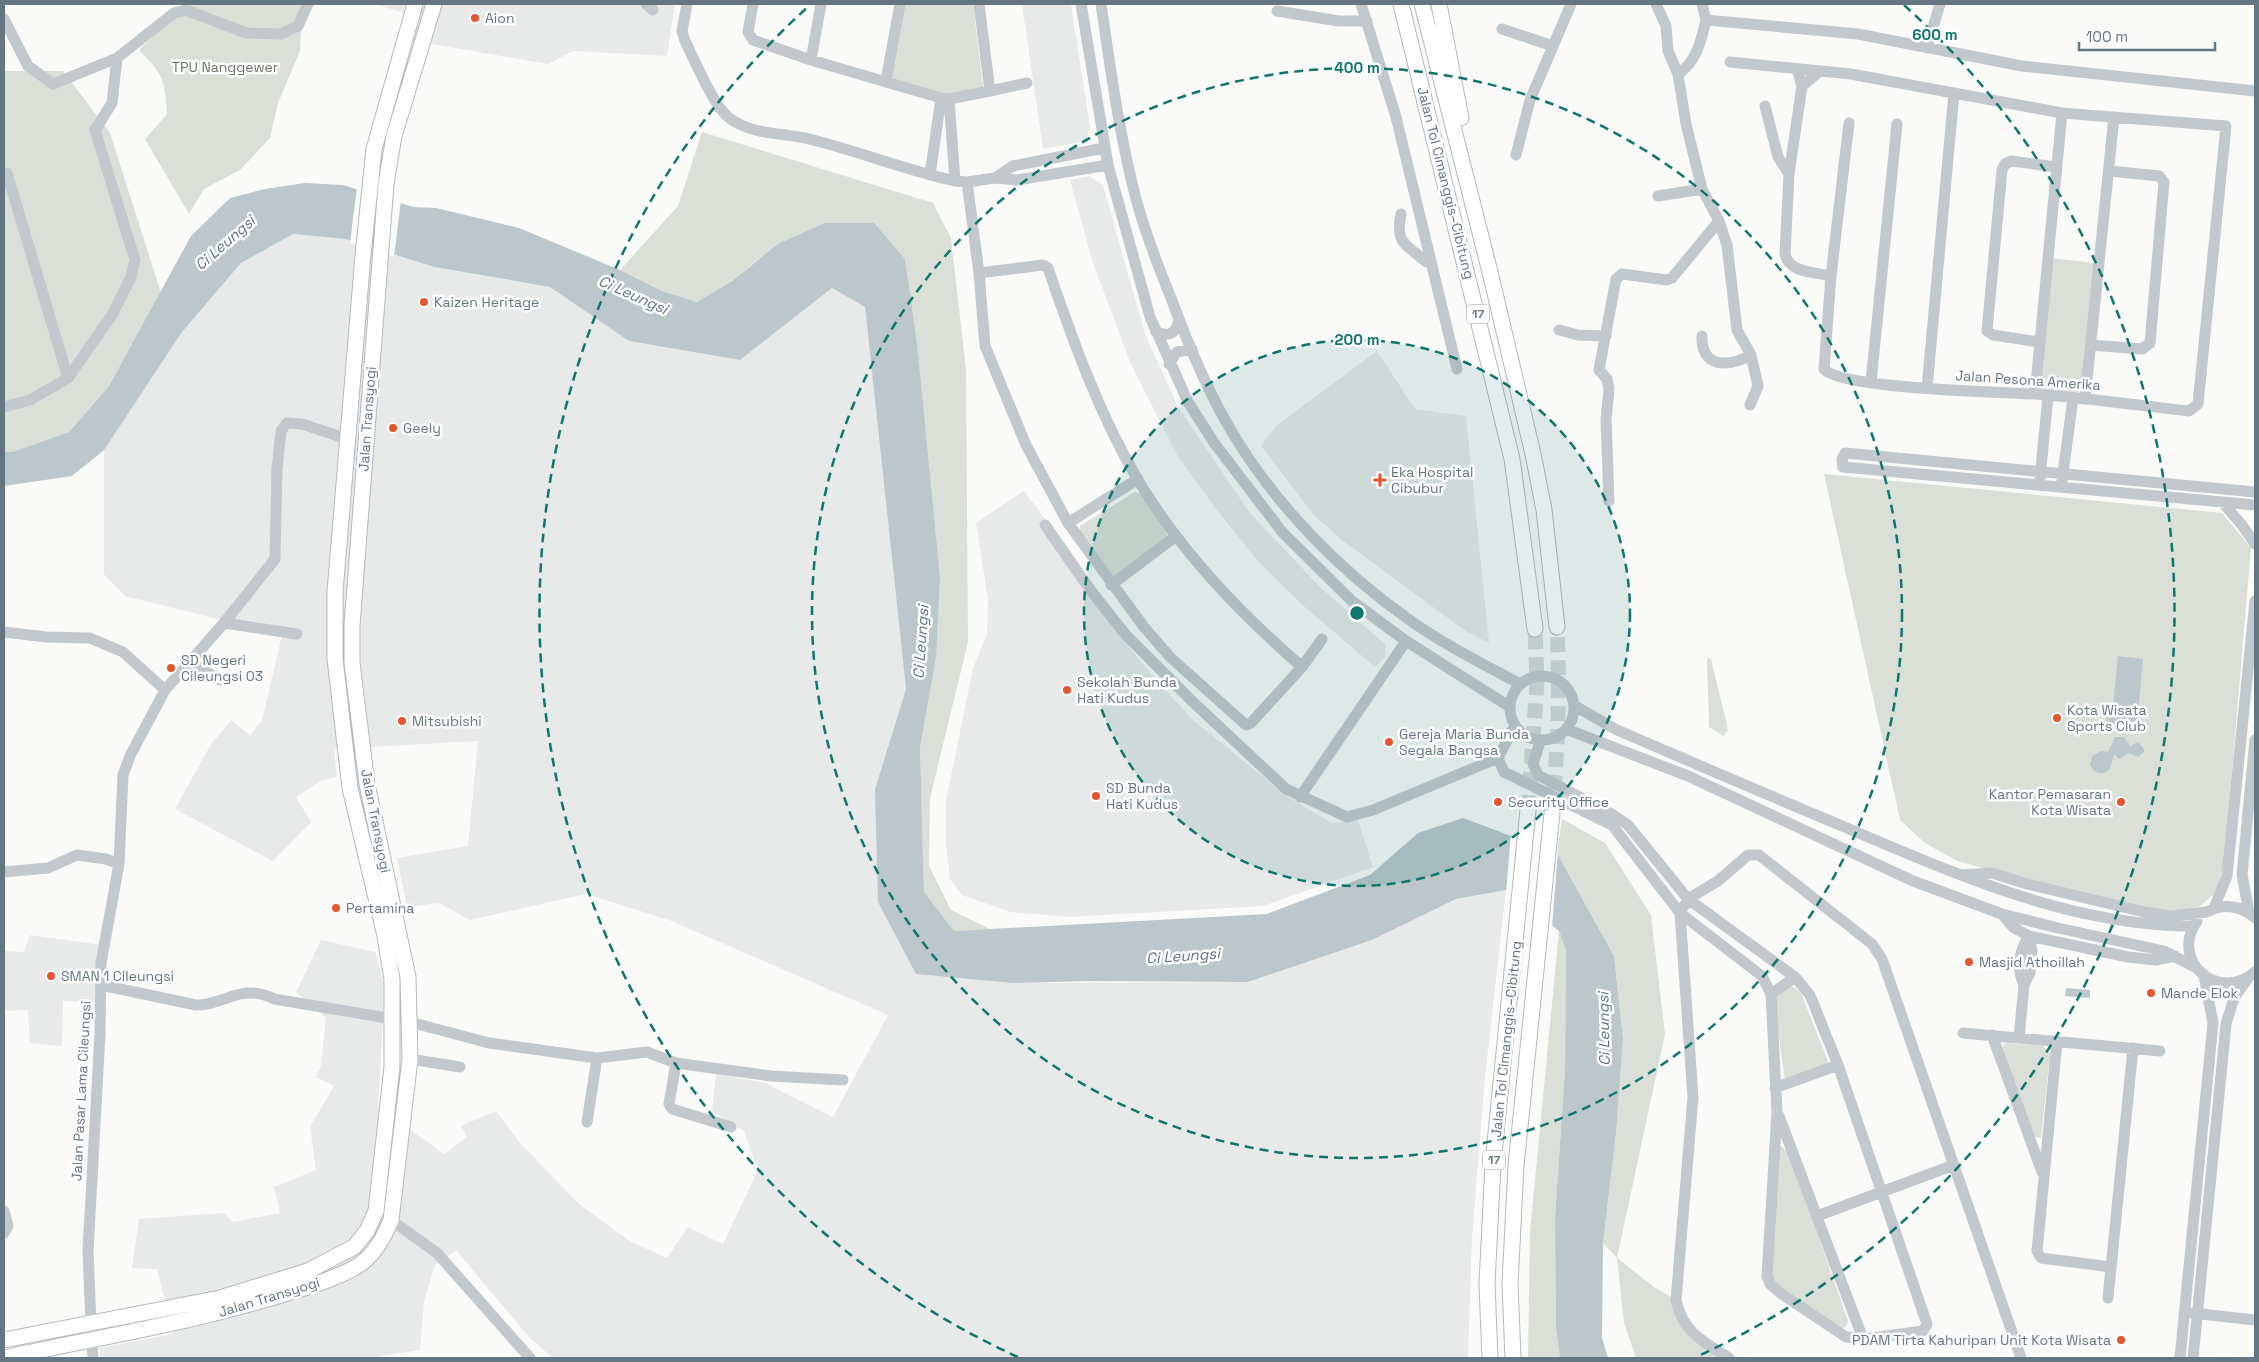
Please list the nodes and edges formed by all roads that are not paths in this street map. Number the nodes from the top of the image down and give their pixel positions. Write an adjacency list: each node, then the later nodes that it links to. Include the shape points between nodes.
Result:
1 (308, 4): 27 (street, via 298,26 282,34 246,33 186,10 174,13)
2 (415, 4): 86 (highway, Jalan Transyogi, via 379,128 370,179)
3 (434, 4): 128 (highway, Jalan Transyogi, via 394,136 386,184 352,625 352,663 367,784)
4 (687, 4): 55 (street, via 682,31 685,41 728,117 741,126 779,136 806,138)
5 (753, 4): 28 (street, via 748,32 753,40)
6 (821, 4): 28 (street)
7 (900, 4): 33 (street)
8 (979, 4): 36 (street)
9 (1081, 4): 46 (street)
10 (1101, 4): 66 (street, via 1133,186 1148,240)
11 (1361, 4): 23 (street)
12 (1391, 4): 41 (highway)
13 (1401, 4): 41 (highway, Jalan Tol Cimanggis–Cibitung / 17)
14 (1422, 4): 63 (highway, Jalan Tol Cimanggis–Cibitung / 17)
15 (1439, 4): 63 (highway)
16 (1572, 4): 25 (street)
17 (1656, 4): 32 (street, via 1666,26 1668,51)
18 (1702, 4): 22 (street)
19 (1940, 4): 26 (street)
20 (1277, 11): 23 (street, via 1339,22)
21 (4, 19): 27 (street, via 28,66 53,84)
22 (1706, 20): 26 (street, via 1858,34); 32 (street, via 1698,50 1690,64)
23 (1367, 21): 62 (street, via 1396,117 1426,238)
24 (1502, 29): 25 (street)
25 (1552, 46): 47 (street, via 1530,100)
26 (1927, 48): 37 (street, via 2022,66)
27 (122, 55): 77 (street, via 112,103 95,130 132,252 134,269 112,316)
28 (812, 60): 33 (street)
29 (1730, 62): 30 (street)
30 (1797, 68): 31 (street); 35 (street)
31 (1820, 71): 35 (street); 38 (street)
32 (1678, 74): 58 (street)
33 (886, 81): 39 (street)
34 (1027, 83): 36 (street)
35 (1802, 86): 54 (street)
36 (990, 91): 39 (street)
37 (2255, 91)
38 (1954, 94): 42 (street); 79 (street)
39 (945, 98): 55 (street); 57 (street)
40 (1765, 106): 54 (street, via 1778,157)
41 (1429, 113): 104 (highway, Jalan Tol Cimanggis–Cibitung / 17, via 1512,459)
42 (2062, 113): 43 (street); 50 (street)
43 (2114, 117): 51 (street); 83 (street, Jalan Pesona Amerika, via 2226,126 2198,404 2189,411)
44 (1849, 123): 65 (street, Jalan Pesona Amerika)
45 (1897, 124): 78 (street)
46 (1104, 148): 48 (street); 49 (street)
47 (1516, 155)
48 (1047, 159): 53 (street); 56 (street, via 1013,166)
49 (1108, 165): 53 (street); 68 (street)
50 (2056, 168): 71 (street); 71 (street, via 2008,161 2003,166 2000,190 1987,331 1993,335)
51 (2110, 171): 72 (street); 72 (street, via 2159,176 2164,182 2150,343 2142,349)
52 (7, 173): 77 (street)
53 (1050, 174): 56 (street, via 1017,180)
54 (1789, 174): 65 (street, via 1787,262 1792,267)
55 (930, 175): 57 (street)
56 (994, 178): 57 (street)
57 (961, 182): 64 (street)
58 (1702, 189): 59 (street); 61 (street)
59 (1658, 196)
60 (1401, 214): 62 (street, via 1397,230 1400,238)
61 (1719, 221): 69 (street, via 1672,278 1618,276); 74 (street, via 1728,245 1737,330)
62 (1424, 263): 76 (street)
63 (1490, 272): 103 (highway, Jalan Tol Cimanggis–Cibitung / 17, via 1544,510)
64 (979, 273): 89 (street, via 1047,266 1076,348); 96 (street, via 985,346 1026,445)
65 (1831, 276): 78 (street, Jalan Pesona Amerika, via 1824,369 1832,375)
66 (1179, 320): 68 (street, via 1178,328 1172,334 1166,336); 73 (street)
67 (1559, 330): 69 (street)
68 (1156, 332): 75 (street)
69 (1606, 336): 93 (street, via 1599,370 1607,379 1609,389 1606,420)
70 (1702, 336): 74 (street, via 1705,349 1717,364 1731,363)
71 (2039, 342): 80 (street)
72 (2091, 345): 83 (street)
73 (1192, 349): 75 (street, via 1177,352); 112 (street, via 1232,433 1270,488 1307,530 1345,568 1410,621)
74 (1750, 355): 84 (street, via 1758,386)
75 (1169, 364): 108 (street, via 1215,444 1284,533 1352,601)
76 (1456, 369)
77 (68, 378): 85 (street, via 30,400)
78 (1871, 382): 79 (street, Jalan Pesona Amerika)
79 (1927, 388): 80 (street, Jalan Pesona Amerika)
80 (2035, 394): 81 (street, Jalan Pesona Amerika)
81 (2048, 396): 82 (street, Jalan Pesona Amerika); 87 (street)
82 (2073, 398): 83 (street, Jalan Pesona Amerika); 88 (street)
83 (2086, 399)
84 (1750, 406)
85 (4, 407)
86 (347, 439): 102 (street, Jalan Pasar Lama Cileungsi, via 302,424 287,423 281,431 275,559); 129 (highway, Jalan Transyogi, via 335,592 335,659 350,788)
87 (2041, 472): 88 (street); 90 (street); 90 (street, via 1845,453 1842,459 1843,467)
88 (2063, 474): 91 (street); 92 (street)
89 (1138, 480): 96 (street); 98 (street)
90 (2039, 485): 91 (street)
91 (2062, 487): 94 (street)
92 (2255, 492)
93 (1609, 501)
94 (2222, 502): 95 (street); 99 (street)
95 (2255, 505)
96 (1068, 523): 100 (street)
97 (1045, 525): 121 (street, via 1126,635 1286,789)
98 (1176, 536): 100 (street); 110 (street, via 1244,614)
99 (2255, 544)
100 (1111, 585): 110 (street, via 1171,658 1246,725 1251,724)
101 (2255, 601): 130 (street, via 2227,876)
102 (224, 623): 106 (street); 109 (street, Jalan Pasar Lama Cileungsi)
103 (1557, 627)
104 (1535, 629)
105 (4, 632): 113 (street, via 90,638 123,652)
106 (297, 634)
107 (1322, 639): 110 (street)
108 (1406, 640): 115 (street); 121 (street)
109 (189, 661): 111 (street); 113 (street, Jalan Pasar Lama Cileungsi)
110 (1302, 667)
111 (220, 680)
112 (1520, 684): 114 (street, via 1536,676 1554,677 1569,688); 115 (street)
113 (166, 690): 124 (street, Jalan Pasar Lama Cileungsi, via 123,774)
114 (1575, 706): 117 (street); 126 (street, via 1617,730)
115 (1510, 707): 116 (street)
116 (1515, 726): 119 (street); 120 (street)
117 (1566, 730): 119 (street, via 1555,738); 132 (street, via 1688,776 1913,882)
118 (2255, 740): 133 (street, via 2242,875)
119 (1540, 742): 127 (street, via 1534,764 1538,775 1628,825)
120 (1498, 758): 121 (street, via 1355,817 1339,815); 131 (street, via 1504,772 1612,825)
121 (1300, 797)
122 (1528, 810): 180 (highway, Jalan Tol Cimanggis–Cibitung / 17, via 1493,1174 1487,1284)
123 (1552, 813): 181 (highway, Jalan Tol Cimanggis–Cibitung / 17, via 1516,1166 1510,1284)
124 (119, 864): 125 (street, via 77,855 48,868); 141 (street, Jalan Pasar Lama Cileungsi)
125 (4, 872)
126 (1957, 875): 130 (street, via 1992,874 2171,916); 134 (street, via 2024,897 2113,920 2154,926)
127 (1688, 899): 131 (street); 140 (street); 161 (street, via 1718,882 1748,855 1759,855 1872,944 1882,959)
128 (393, 900): 129 (highway); 144 (highway, Jalan Transyogi, via 408,977)
129 (377, 904): 143 (highway, Jalan Transyogi, via 392,979)
130 (2210, 910): 133 (street, via 2222,906 2239,907); 134 (street)
131 (1680, 913): 142 (street, via 1762,976); 182 (street, via 1693,1096 1676,1300 1689,1332)
132 (2002, 914): 135 (street, via 2013,928); 136 (street)
133 (2252, 915)
134 (2194, 926): 137 (street, via 2189,947)
135 (2029, 936): 136 (street, via 2128,958 2156,960); 147 (street, via 2032,951 2024,985)
136 (2175, 956): 137 (street)
137 (2196, 967): 139 (street)
138 (2252, 975): 139 (street, via 2237,983 2226,984); 171 (street, via 2234,998 2226,1024)
139 (2204, 976): 170 (street, via 2213,1024)
140 (1795, 978): 142 (street); 154 (street, via 1810,995)
141 (100, 985): 143 (street, via 196,1005 236,994 258,993 274,999); 173 (street, Jalan Pasar Lama Cileungsi, via 88,1250)
142 (1770, 994): 157 (street)
143 (393, 1019): 173 (highway, Jalan Transyogi, via 392,1067 376,1211 367,1232 354,1247 308,1271 220,1298)
144 (410, 1022): 151 (street, via 488,1043); 152 (highway, Jalan Transyogi)
145 (1963, 1033): 146 (street)
146 (1992, 1035): 147 (street); 162 (street)
147 (2019, 1038): 148 (street)
148 (2057, 1042): 149 (street); 162 (street)
149 (2133, 1048): 150 (street); 168 (street)
150 (2160, 1051)
151 (597, 1058): 153 (street, via 647,1052); 159 (street)
152 (410, 1059): 155 (street); 166 (highway, Jalan Transyogi)
153 (676, 1063): 156 (street, via 771,1076); 160 (street, via 670,1106)
154 (1838, 1065): 157 (street); 163 (street)
155 (460, 1067)
156 (844, 1080)
157 (1775, 1088): 158 (street)
158 (1777, 1112): 165 (street); 174 (street, via 1767,1276 1770,1284 1788,1299 1846,1337)
159 (587, 1122)
160 (731, 1127)
161 (1954, 1165): 163 (street); 183 (street)
162 (2044, 1177): 168 (street, via 2037,1251 2041,1258)
163 (1882, 1191): 165 (street); 174 (street, via 1927,1324 1923,1331)
164 (4, 1211): 167 (street, via 8,1226)
165 (1817, 1216): 174 (street)
166 (391, 1220): 176 (highway, Jalan Transyogi, via 383,1240 362,1263 314,1285 226,1311); 179 (street, via 437,1253)
167 (4, 1233)
168 (2111, 1267): 169 (street)
169 (2108, 1298)
170 (2186, 1312): 171 (street); 184 (street)
171 (2199, 1314): 172 (street); 185 (street)
172 (2255, 1320)
173 (91, 1324): 175 (highway, Jalan Transyogi)
174 (1862, 1339)
175 (4, 1340)
176 (92, 1340): 177 (highway, Jalan Transyogi); 178 (street)
177 (4, 1358)
178 (93, 1358)
179 (530, 1358)
180 (1490, 1358)
181 (1513, 1358)
182 (1729, 1358)
183 (2021, 1358)
184 (2180, 1358)
185 (2193, 1358)

